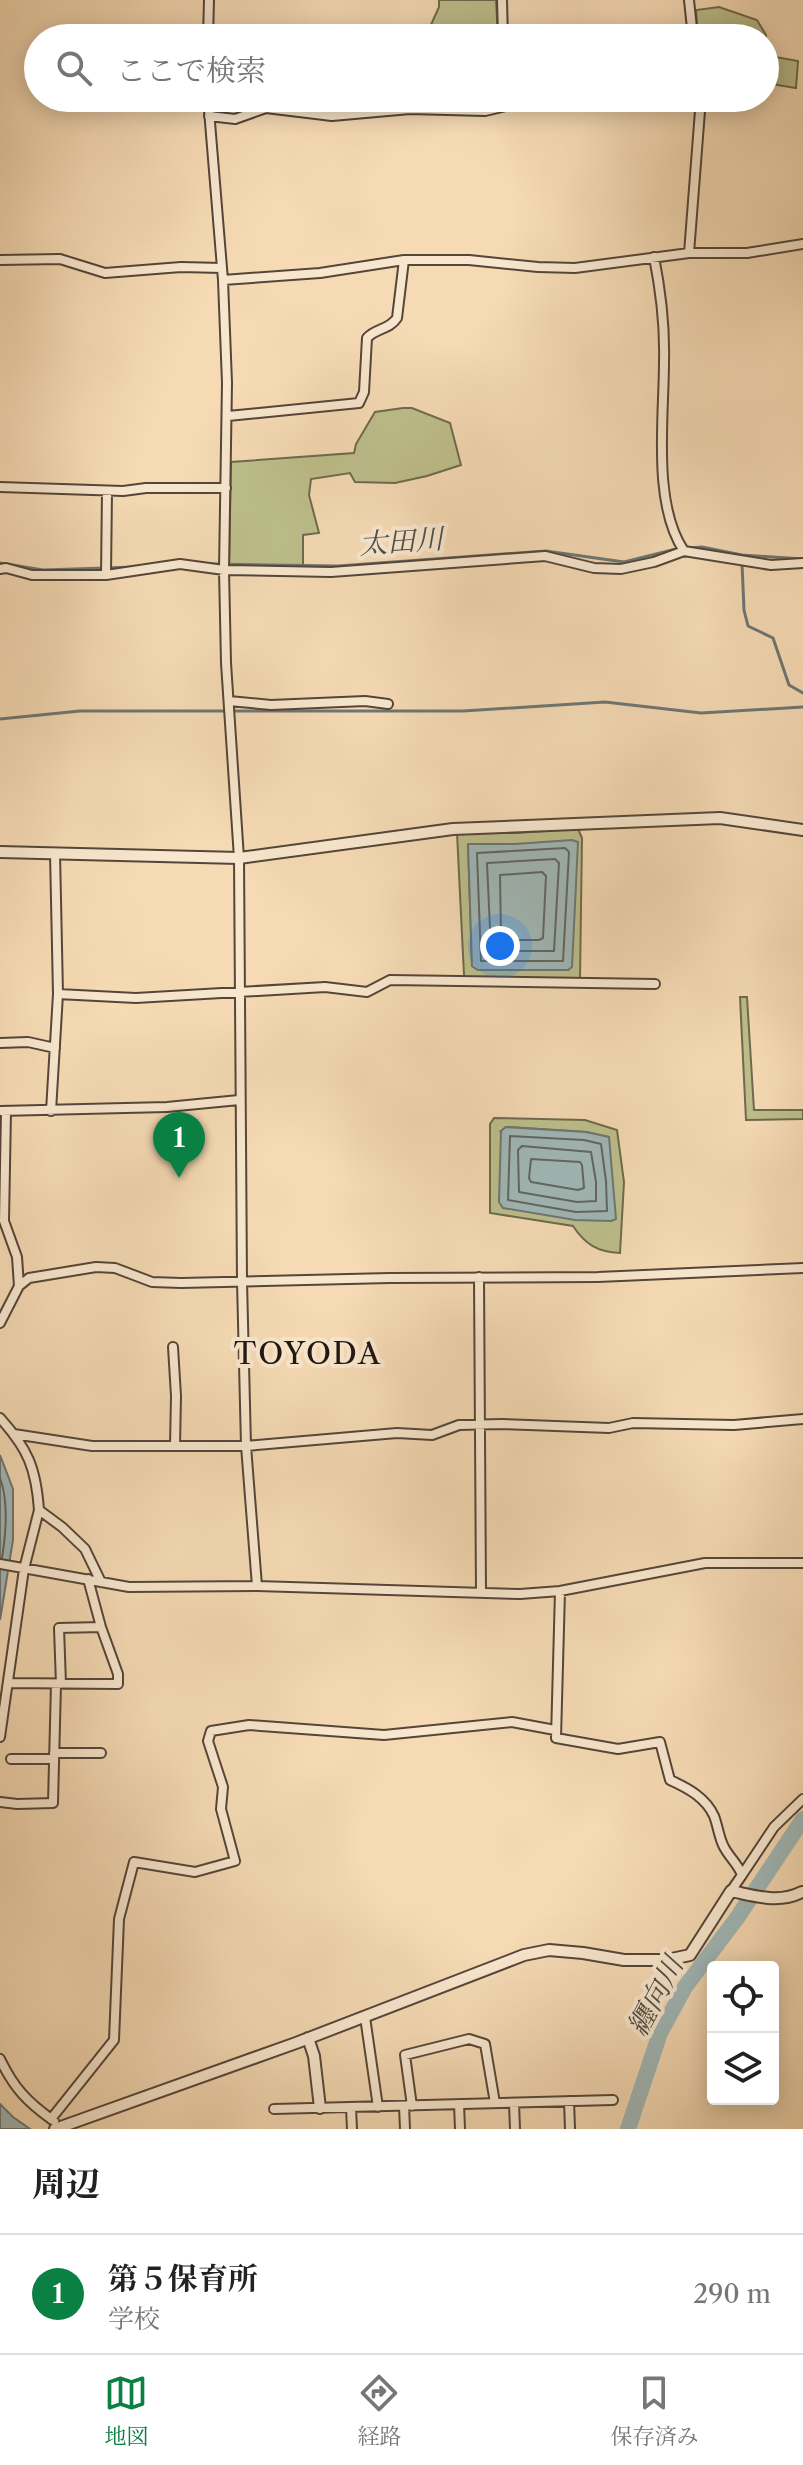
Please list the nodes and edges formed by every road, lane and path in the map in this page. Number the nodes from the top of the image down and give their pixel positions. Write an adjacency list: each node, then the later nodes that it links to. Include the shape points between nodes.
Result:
1 (209, 0): 4 (street)
2 (502, 0): 5 (street)
3 (689, 0): 6 (street)
4 (208, 24)
5 (503, 24)
6 (692, 24)
7 (209, 112): 12 (street)
8 (255, 112): 12 (street, via 235,119)
9 (299, 112): 10 (street)
10 (377, 112)
11 (700, 112): 14 (street)
12 (209, 116): 18 (street)
13 (803, 244): 14 (street, via 747,253)
14 (689, 253): 15 (street)
15 (654, 257): 17 (street, via 575,268); 24 (street, via 663,301 661,436 668,521)
16 (0, 260): 18 (street, via 60,259 105,273)
17 (404, 260): 19 (street); 20 (street, via 397,318 367,338 359,403)
18 (222, 268): 19 (street)
19 (223, 280): 20 (street)
20 (228, 416): 22 (street)
21 (0, 487): 23 (street)
22 (226, 488): 23 (street); 27 (street)
23 (107, 491): 28 (street)
24 (684, 551): 25 (street, via 771,565); 27 (street, via 621,569 545,556 331,572)
25 (803, 563)
26 (0, 569): 28 (street, via 32,575)
27 (224, 570): 28 (street, via 180,564); 29 (street)
28 (106, 575)
29 (229, 701): 30 (street); 34 (street)
30 (388, 704)
31 (803, 830): 34 (street, via 720,818 453,829)
32 (0, 852): 33 (street)
33 (55, 853): 34 (street); 37 (street)
34 (239, 858): 36 (street)
35 (655, 984): 36 (street, via 390,980 367,992 325,987)
36 (239, 992): 37 (street, via 136,998); 40 (street)
37 (58, 994): 39 (street)
38 (0, 1043): 39 (street)
39 (55, 1048): 42 (street)
40 (239, 1100): 42 (street); 45 (street)
41 (3, 1111): 42 (street); 46 (street, via 4,1221 17,1257)
42 (51, 1111)
43 (803, 1268): 44 (street)
44 (479, 1277): 45 (street); 51 (street)
45 (242, 1281): 46 (street, via 152,1282 96,1267 29,1278); 54 (street)
46 (19, 1286): 47 (street)
47 (0, 1323)
48 (173, 1347): 53 (street)
49 (0, 1418): 52 (street)
50 (803, 1419): 51 (street, via 609,1428)
51 (481, 1425): 54 (street, via 459,1425 432,1435 397,1433); 63 (street)
52 (14, 1434): 53 (street, via 92,1446); 55 (street, via 37,1480)
53 (175, 1446): 54 (street)
54 (246, 1446): 61 (street)
55 (39, 1510): 58 (street); 60 (street, via 85,1549)
56 (803, 1563): 62 (street, via 705,1563)
57 (0, 1564): 58 (street)
58 (21, 1568): 59 (street); 65 (street)
59 (88, 1579): 60 (street); 64 (street)
60 (101, 1582): 61 (street, via 129,1587)
61 (257, 1586): 63 (street)
62 (560, 1591): 63 (street); 67 (street)
63 (481, 1592)
64 (101, 1627): 66 (street, via 59,1628); 66 (street, via 118,1684)
65 (8, 1683): 66 (street); 68 (street)
66 (58, 1684): 70 (street)
67 (555, 1730): 74 (street, via 560,1741 618,1749 660,1742 670,1780 704,1800 723,1847); 90 (street, via 512,1722 384,1735 249,1725 211,1731 208,1741 223,1787 221,1809 235,1861 195,1872 134,1862 119,1919 114,2040)
68 (0, 1737)
69 (101, 1753): 70 (street)
70 (54, 1756): 71 (street); 73 (street, via 53,1803)
71 (11, 1759)
72 (803, 1799): 74 (street, via 774,1827)
73 (0, 1802)
74 (742, 1875): 75 (street)
75 (734, 1892): 76 (street, via 788,1899); 77 (street, via 690,1955 624,1960 549,1950)
76 (802, 1892)
77 (365, 2017): 78 (street); 86 (street)
78 (308, 2038): 87 (street); 90 (street)
79 (0, 2059): 90 (street, via 12,2083)
80 (613, 2100): 81 (street)
81 (569, 2101): 83 (street); 95 (street)
82 (495, 2103): 83 (street); 84 (street); 85 (street, via 485,2044 469,2039 405,2055)
83 (514, 2103): 94 (street)
84 (459, 2104): 85 (street); 93 (street)
85 (408, 2106): 86 (street); 92 (street)
86 (378, 2107): 88 (street)
87 (320, 2108): 88 (street); 89 (street)
88 (351, 2108): 91 (street)
89 (274, 2109)
90 (56, 2125)
91 (352, 2129)
92 (405, 2129)
93 (460, 2129)
94 (515, 2129)
95 (570, 2129)

